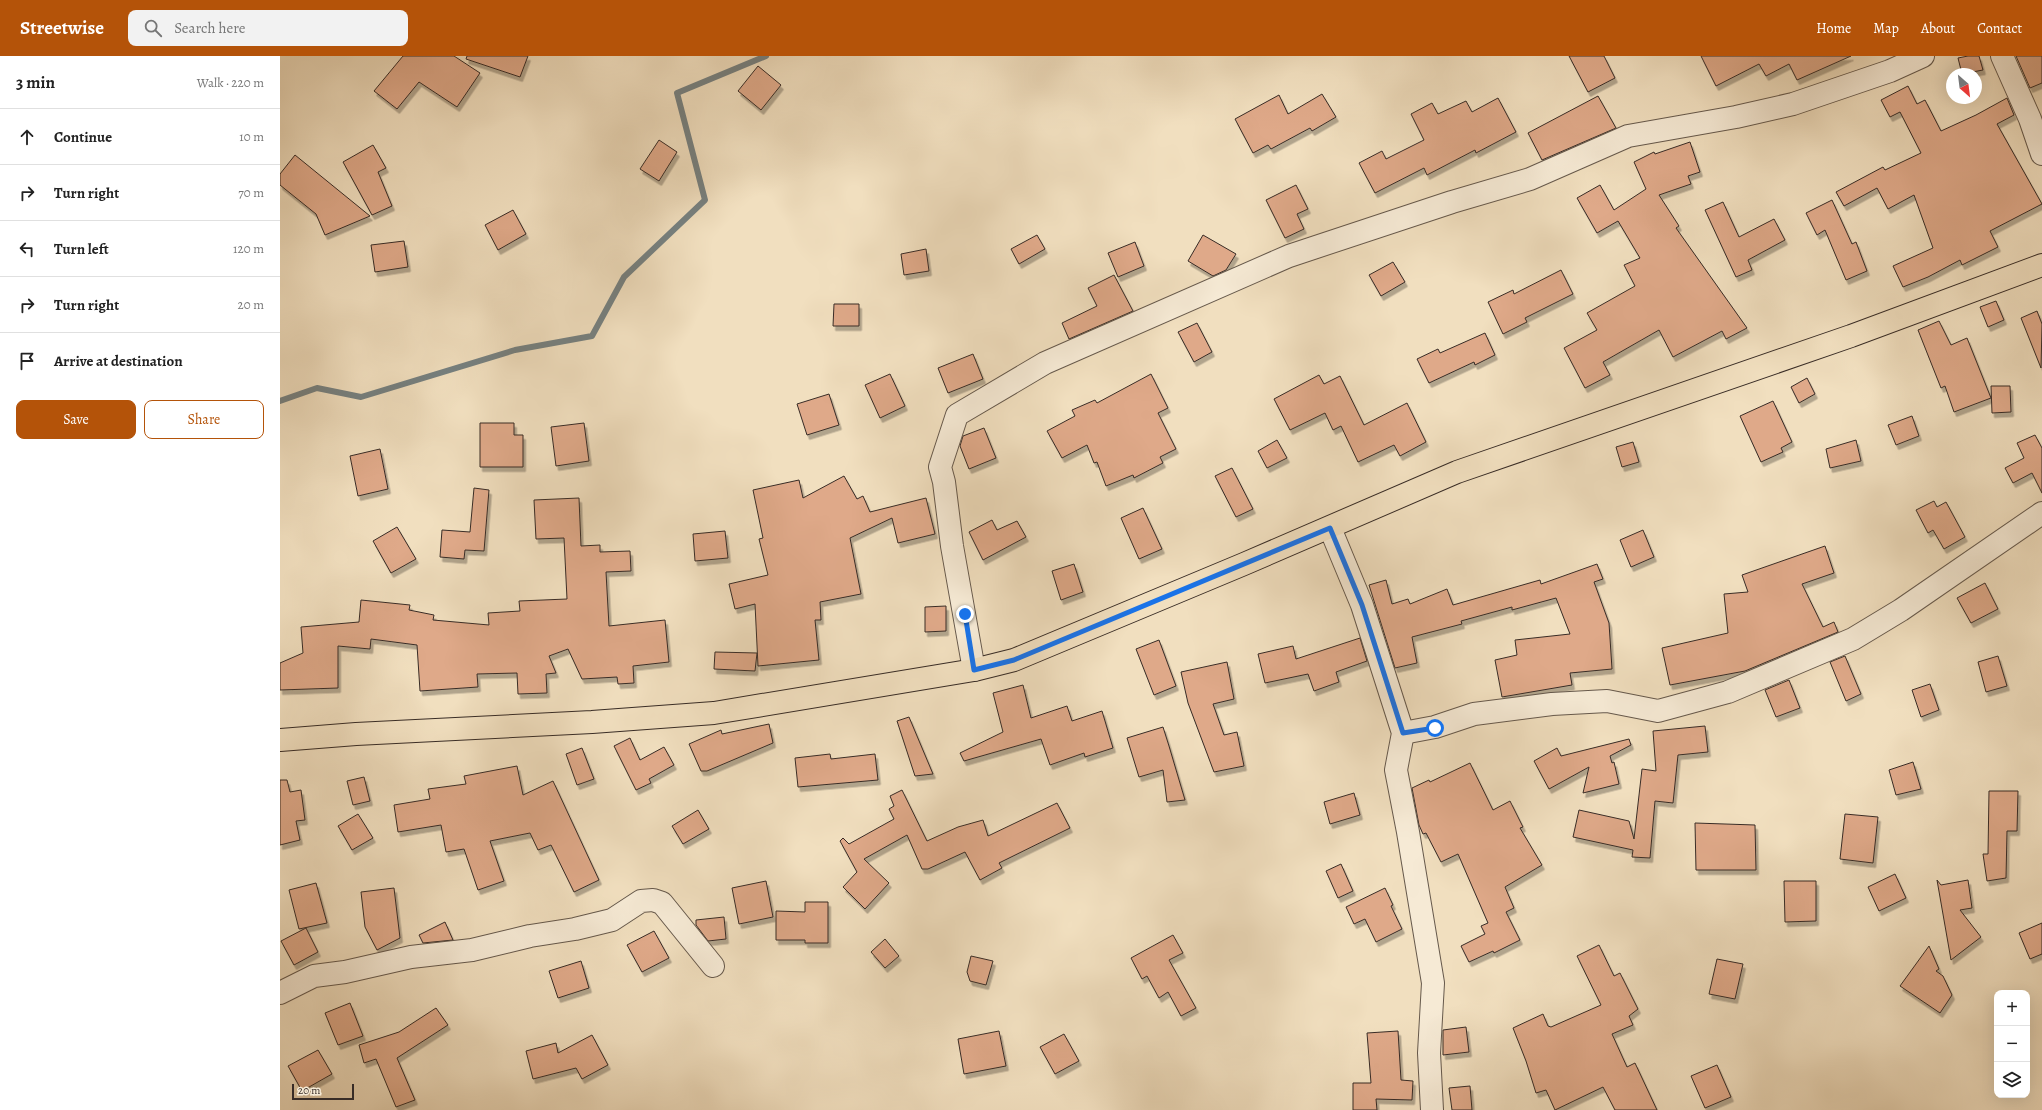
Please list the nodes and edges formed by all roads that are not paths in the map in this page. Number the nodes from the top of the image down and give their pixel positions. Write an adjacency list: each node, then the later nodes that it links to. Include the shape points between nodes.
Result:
1 (1923, 56): 7 (street, via 1793,104 1628,136 1530,179 1289,256 1045,363 957,415 940,467)
2 (2002, 56): 3 (street, via 2030,119)
3 (2042, 154)
4 (2042, 265): 6 (main road, via 1843,339 1457,472)
5 (2042, 513): 8 (street, via 1901,610 1853,639 1728,692 1658,712 1607,702 1552,704 1474,714 1435,728)
6 (1330, 528): 7 (main road, via 1014,660); 8 (street, via 1362,605)
7 (974, 670): 9 (main road, via 714,713)
8 (1403, 733): 12 (street, via 1396,770 1433,983 1429,1053)
9 (280, 740)
10 (713, 966): 11 (street, via 662,903 653,900 641,901 612,920 472,950 411,958 314,976)
11 (280, 993)
12 (1432, 1110)

